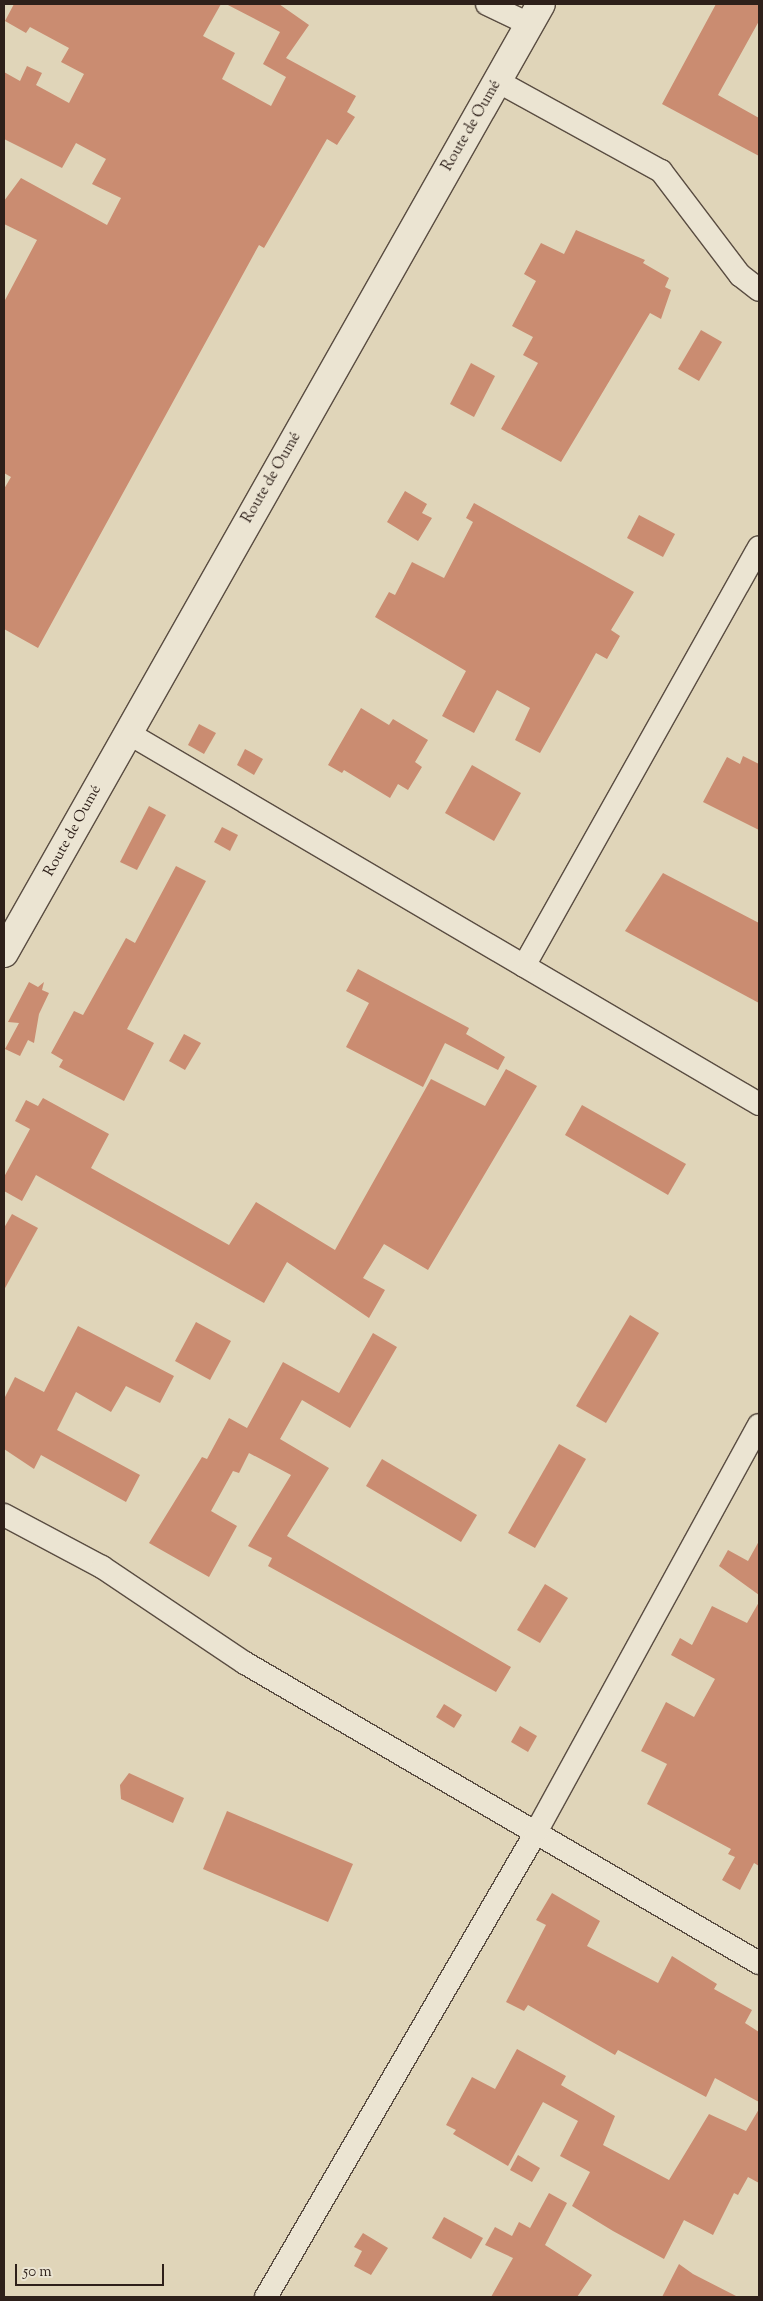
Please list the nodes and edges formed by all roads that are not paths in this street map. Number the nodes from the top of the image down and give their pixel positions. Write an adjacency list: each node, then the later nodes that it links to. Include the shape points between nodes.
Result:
1 (487, 4): 2 (street)
2 (535, 14): 3 (street, Route de Oumé)
3 (497, 81): 4 (street, via 661,171 740,275); 6 (street, Route de Oumé)
4 (759, 290)
5 (759, 548): 8 (street)
6 (128, 733): 7 (street, Route de Oumé); 8 (street)
7 (4, 953)
8 (524, 966): 9 (street)
9 (759, 1104)
10 (759, 1424): 12 (street)
11 (4, 1514): 12 (street, via 102,1567 245,1663)
12 (535, 1834): 13 (street); 14 (street)
13 (759, 1963)
14 (266, 2297)

